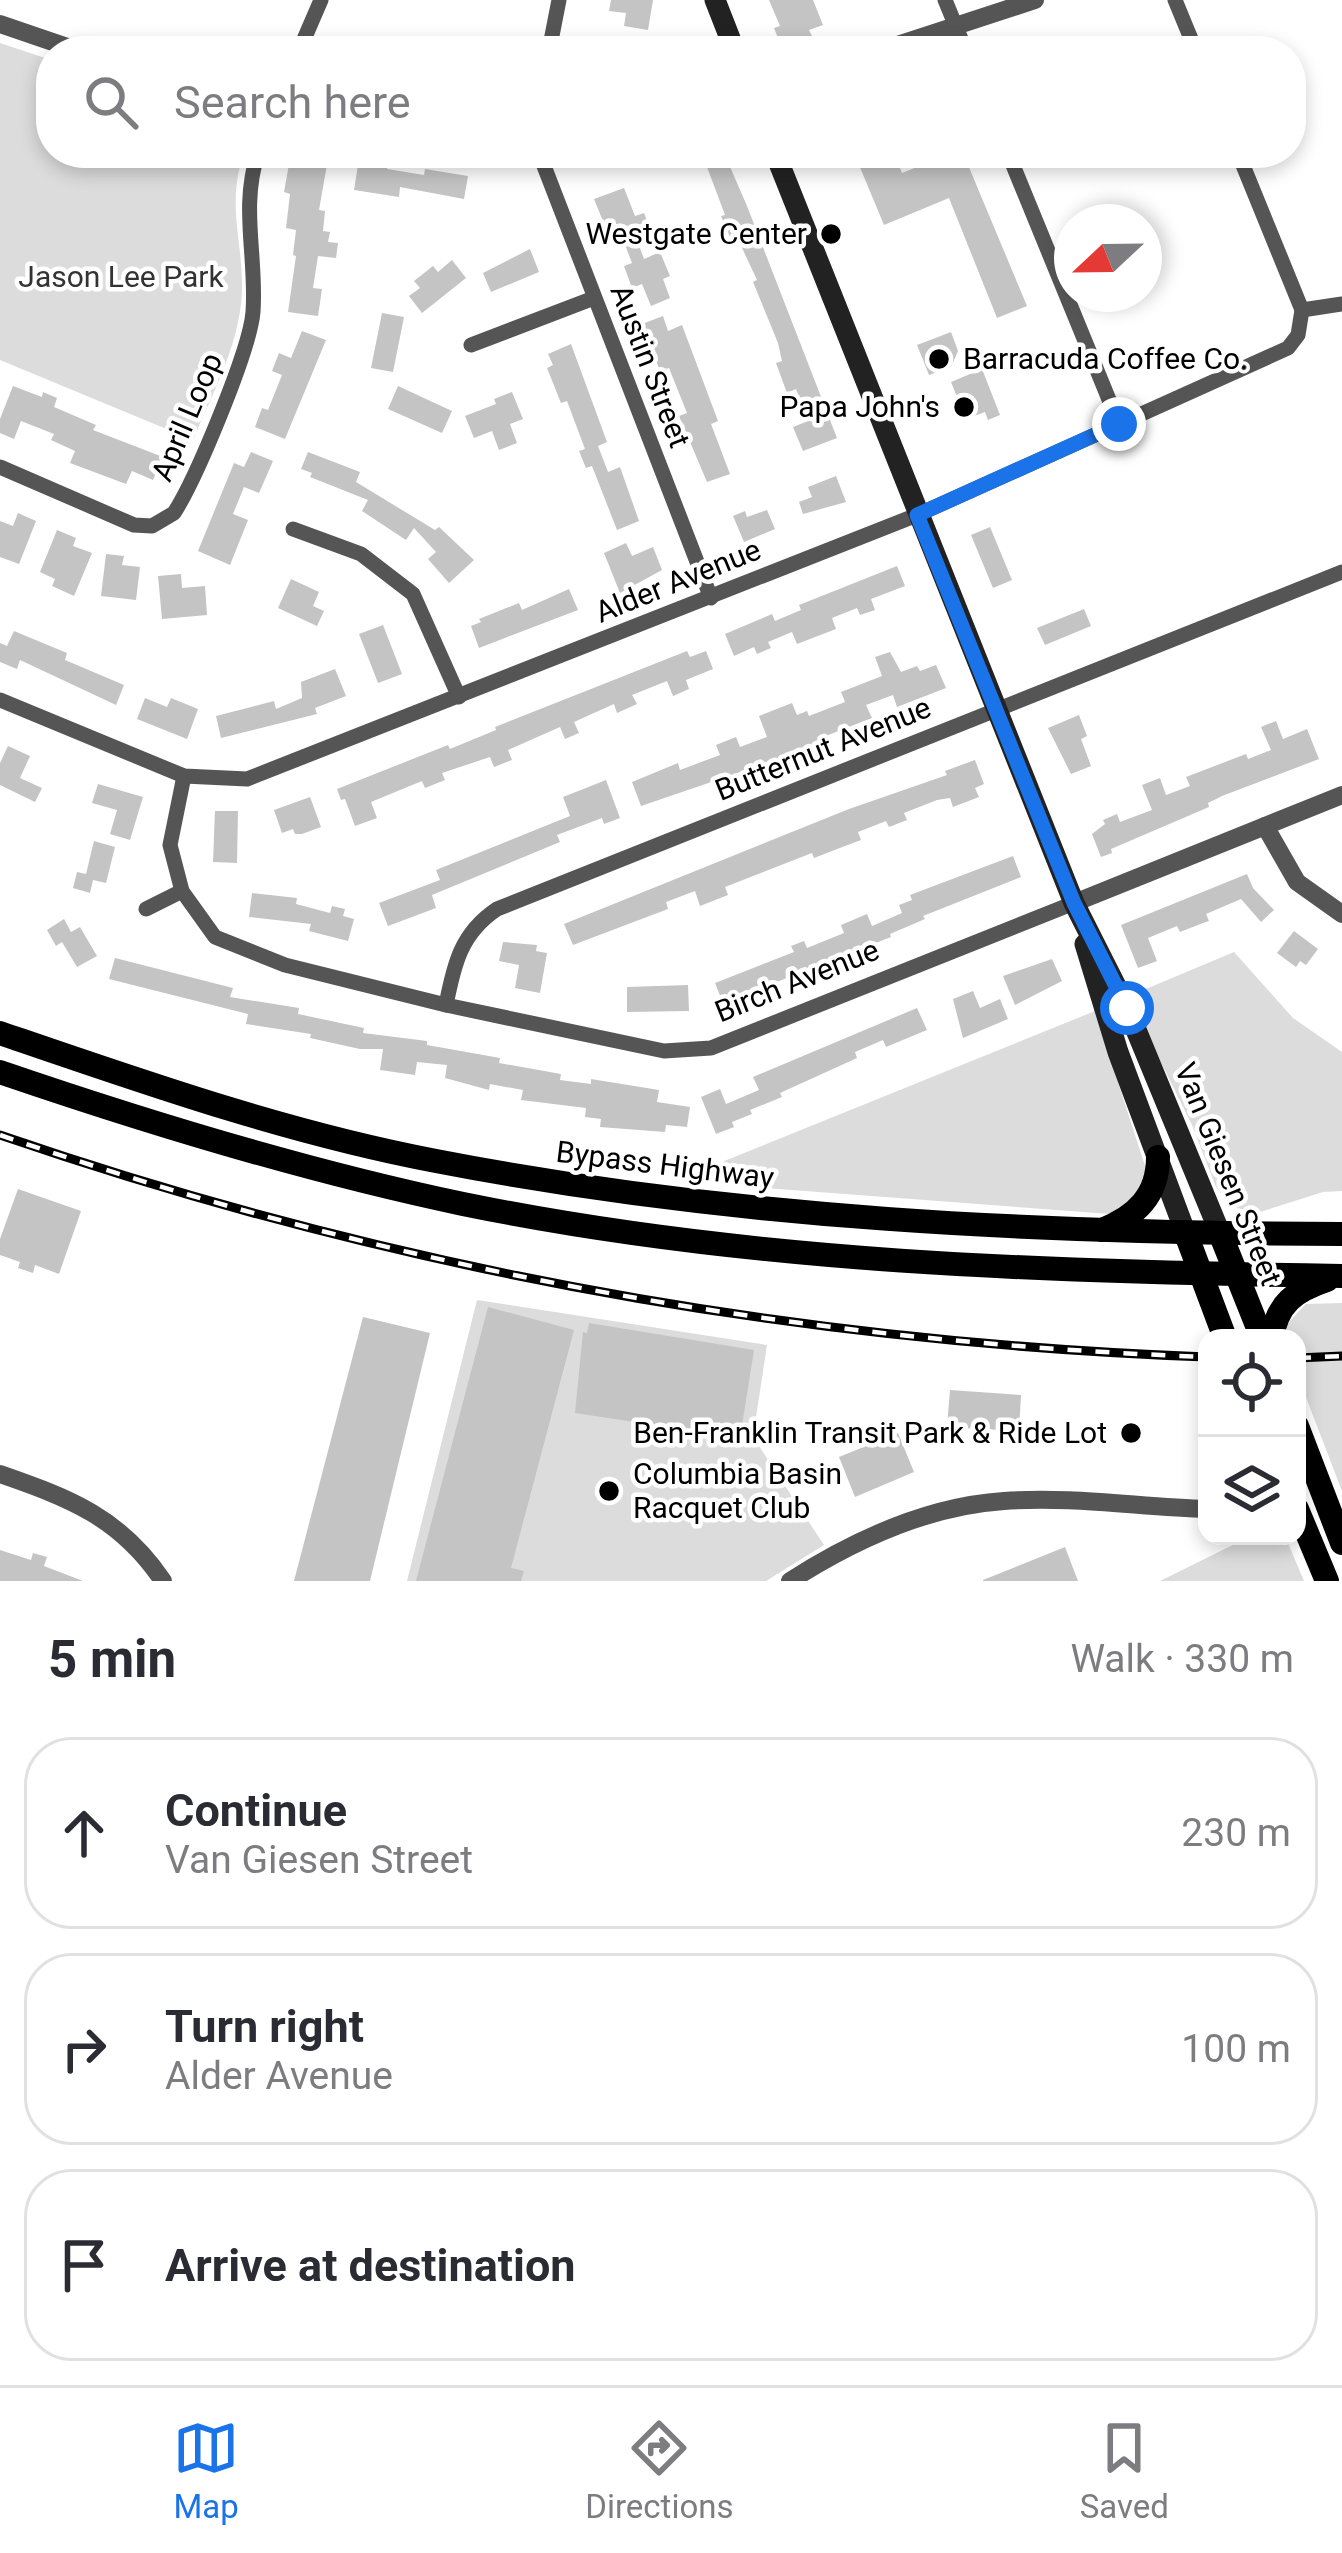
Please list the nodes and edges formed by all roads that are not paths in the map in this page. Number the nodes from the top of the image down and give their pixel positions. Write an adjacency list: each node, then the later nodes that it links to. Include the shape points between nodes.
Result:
1 (321, 0): 10 (street)
2 (559, 0): 11 (street)
3 (715, 0): 12 (main road)
4 (945, 0): 8 (street)
5 (1035, 0): 8 (street)
6 (1174, 0): 15 (street)
7 (0, 24): 9 (street)
8 (956, 25): 13 (street); 14 (street)
9 (36, 36)
10 (305, 36)
11 (552, 36)
12 (729, 36)
13 (923, 36)
14 (960, 36)
15 (1190, 36)
16 (255, 168): 26 (street, April Loop, via 249,336 174,513 152,526 134,525)
17 (545, 168): 21 (street, Austin Street)
18 (781, 168): 27 (main road, Van Giesen Street)
19 (1014, 168): 25 (street)
20 (1244, 168): 23 (street)
21 (594, 298): 24 (street); 30 (street, Austin Street)
22 (1342, 304): 23 (street)
23 (1303, 310): 25 (street, Alder Avenue, via 1288,348)
24 (471, 344)
25 (1119, 424): 27 (street, Alder Avenue)
26 (0, 467)
27 (917, 515): 30 (street, Alder Avenue); 33 (main road, Van Giesen Street)
28 (293, 530): 31 (street, via 361,554 413,594)
29 (1342, 572): 33 (street, Butternut Avenue)
30 (711, 598): 31 (street, Alder Avenue)
31 (459, 697): 34 (street, Alder Avenue, via 247,779)
32 (0, 700): 34 (street, Alder Avenue)
33 (996, 709): 38 (main road, Van Giesen Street); 41 (street, Butternut Avenue, via 497,909 477,922 457,953)
34 (184, 776): 37 (street, Birch Avenue, via 170,845)
35 (1342, 795): 36 (street, Birch Avenue)
36 (1265, 826): 38 (street, Birch Avenue); 40 (street, via 1297,882)
37 (182, 891): 39 (street); 41 (street, Birch Avenue, via 215,937 285,965)
38 (1074, 903): 41 (street, Birch Avenue, via 711,1048 664,1051); 44 (main road, Van Giesen Street); 47 (main road, Van Giesen Street, via 1127,1008)
39 (146, 909)
40 (1342, 914)
41 (446, 1005)
42 (0, 1033): 45 (main road, Bypass Highway, via 250,1113 432,1160 726,1206)
43 (0, 1072): 49 (main road, via 258,1152 467,1205 834,1254)
44 (1158, 1157): 45 (main road, via 1141,1208); 46 (main road, Van Giesen Street)
45 (1100, 1232): 46 (main road, Bypass Highway)
46 (1186, 1234): 47 (main road, Bypass Highway); 49 (main road, Van Giesen Street)
47 (1220, 1234): 48 (main road, Bypass Highway); 50 (main road, Van Giesen Street)
48 (1342, 1234)
49 (1200, 1273): 50 (main road); 52 (main road, Van Giesen Street)
50 (1237, 1274): 51 (main road); 53 (main road, Van Giesen Street)
51 (1341, 1276): 54 (main road, via 1288,1298)
52 (1222, 1329)
53 (1258, 1329)
54 (1274, 1329)
55 (1299, 1437): 57 (main road)
56 (0, 1474): 61 (street, via 70,1498 115,1526)
57 (1307, 1481): 60 (main road)
58 (1198, 1509): 62 (street, via 963,1505 887,1529)
59 (1306, 1529): 63 (main road)
60 (1342, 1544)
61 (163, 1581)
62 (790, 1581)
63 (1328, 1581)

